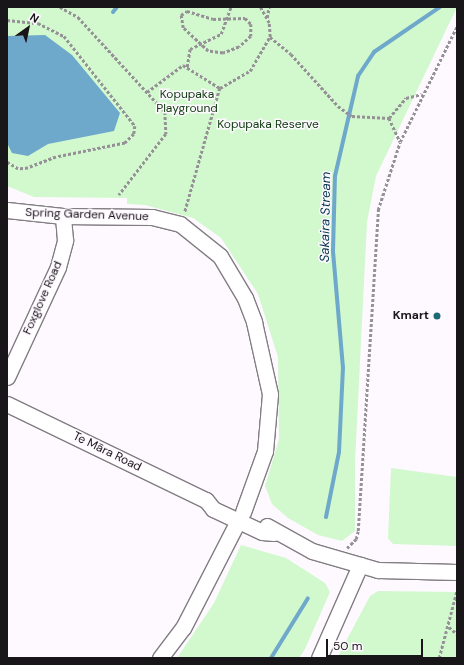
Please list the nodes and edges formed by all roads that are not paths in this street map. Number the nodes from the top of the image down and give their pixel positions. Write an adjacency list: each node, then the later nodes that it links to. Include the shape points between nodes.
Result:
1 (7, 210): 2 (street, Spring Garden Avenue)
2 (64, 216): 3 (street, Foxglove Road, via 65,240 58,267); 5 (street, Spring Garden Avenue, via 124,214 180,224 208,244 233,275 254,322 270,394 265,451)
3 (7, 377)
4 (7, 404): 5 (street, Te Māra Road, via 206,500 213,509)
5 (241, 516): 6 (street, Te Māra Road, via 312,551); 8 (street, Spring Garden Avenue, via 183,628)
6 (360, 565): 7 (street, Te Māra Road, via 378,570); 9 (street)
7 (457, 572)
8 (160, 658)
9 (320, 658)

